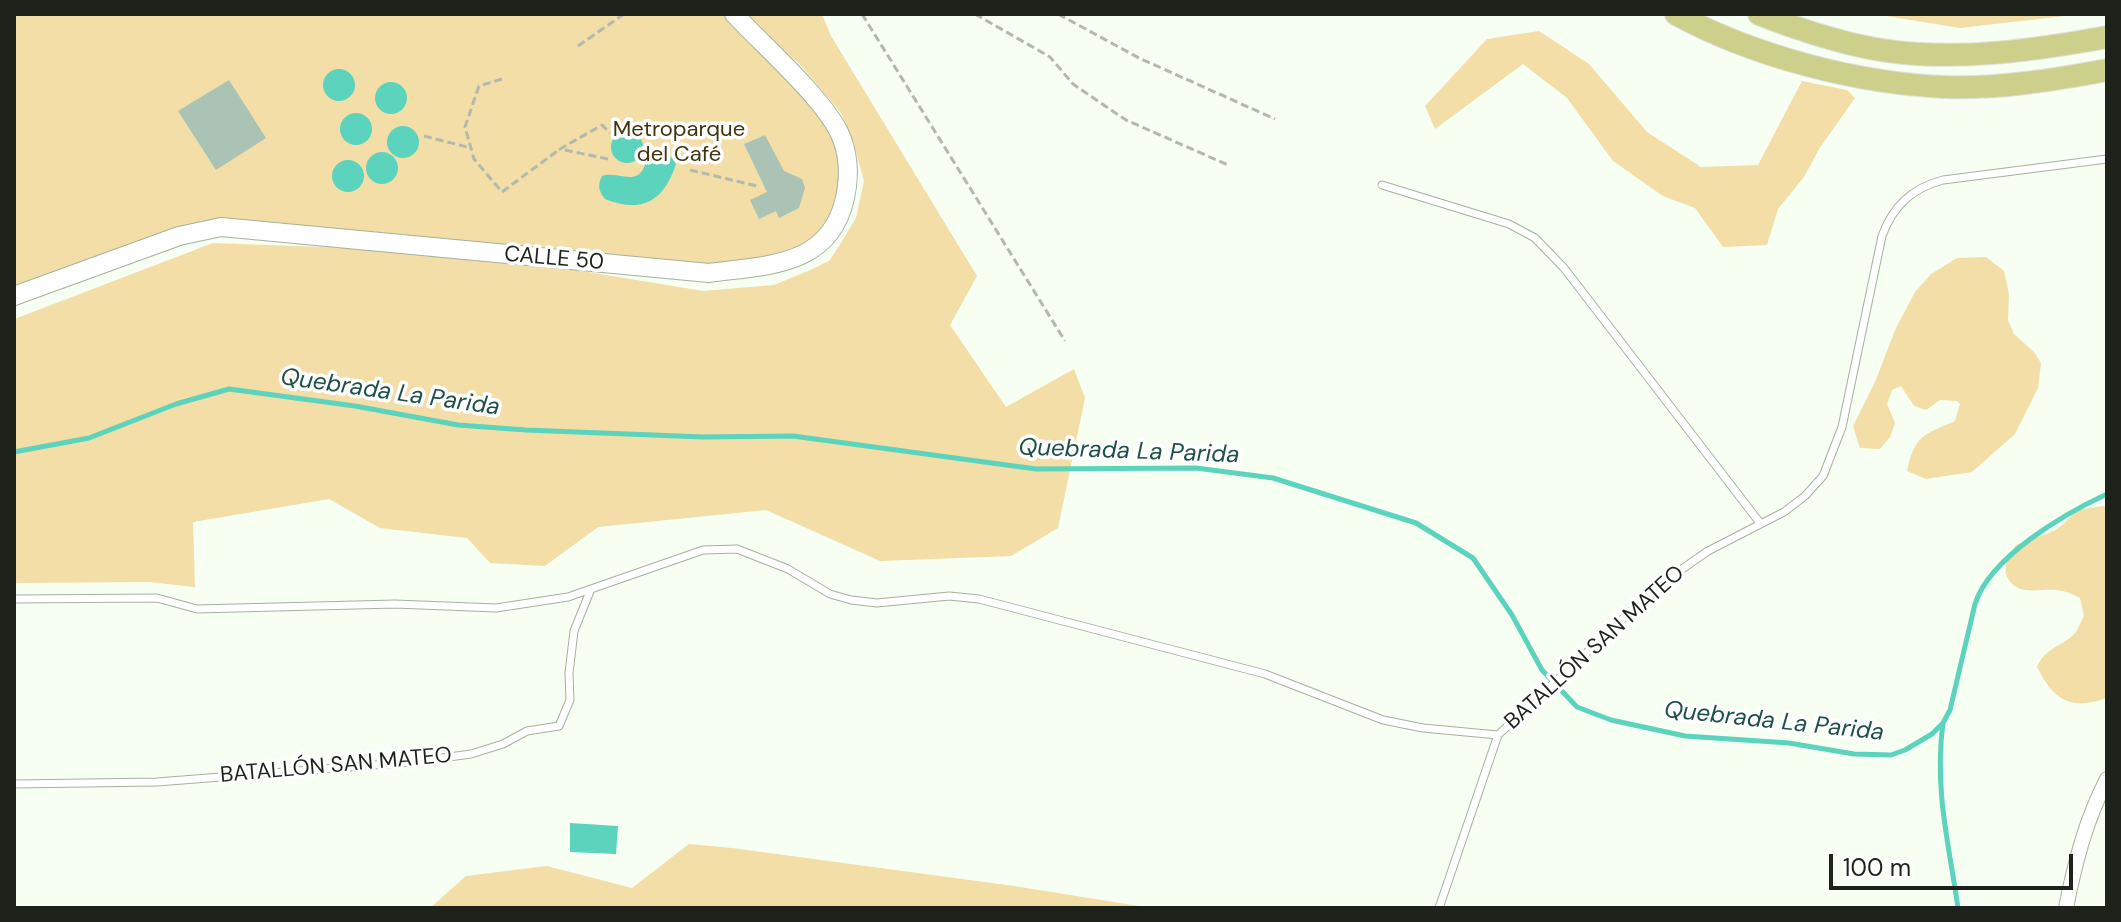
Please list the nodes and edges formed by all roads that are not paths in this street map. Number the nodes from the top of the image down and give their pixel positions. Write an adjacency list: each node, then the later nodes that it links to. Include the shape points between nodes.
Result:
1 (734, 14): 8 (street, CALLE 50, via 818,102 839,132 848,157 837,225 815,250 775,264 709,273 221,227 179,236)
2 (1676, 14): 5 (main road, via 1752,48 1882,80 1998,86)
3 (1759, 14): 4 (main road, via 1887,51 1942,55)
4 (2107, 37)
5 (2107, 70)
6 (2107, 159): 9 (lane, BATALLÓN SAN MATEO, via 1943,180 1904,199 1882,236 1846,410 1823,476 1784,512)
7 (1382, 185): 9 (lane, via 1509,224 1535,238 1564,268)
8 (14, 296)
9 (1760, 523): 12 (lane, BATALLÓN SAN MATEO, via 1659,585)
10 (591, 589): 11 (lane, BATALLÓN SAN MATEO, via 496,608 395,604 197,609 157,598); 12 (lane, BATALLÓN SAN MATEO, via 703,550 737,549 840,598 877,603 934,596 979,599 1265,674 1403,725); 14 (lane, BATALLÓN SAN MATEO, via 574,631 570,700 559,726 527,731 471,754 412,762 157,782)
11 (14, 599)
12 (1498, 735): 15 (lane)
13 (2107, 779): 16 (street, via 2078,849)
14 (14, 784)
15 (1439, 908)
16 (2066, 908)

